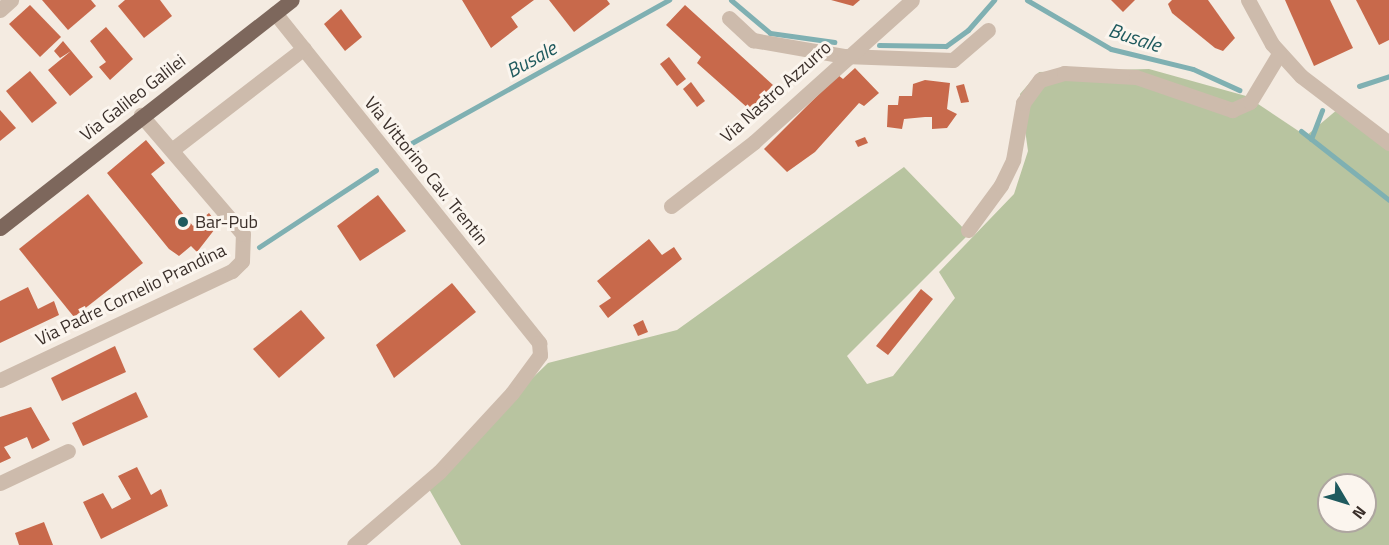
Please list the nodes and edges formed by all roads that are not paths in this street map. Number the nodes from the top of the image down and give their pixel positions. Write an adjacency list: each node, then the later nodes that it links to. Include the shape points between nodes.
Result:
1 (292, 0): 4 (main road, Via Galileo Galilei)
2 (1248, 0): 8 (street)
3 (906, 2): 9 (street, Via Nastro Azzurro)
4 (275, 13): 7 (street, Via Vittorino Cav. Trentin); 10 (main road, Via Galileo Galilei)
5 (729, 18): 9 (street, via 753,40)
6 (988, 30): 9 (street, via 953,60)
7 (304, 48): 12 (street); 19 (street, Via Vittorino Cav. Trentin, via 539,343 540,355 439,472)
8 (1279, 54): 11 (street, via 1336,106); 15 (street, via 1250,102 1226,111 1159,82 1106,74 1047,76 1032,87 1023,103 1013,160)
9 (844, 56): 13 (street, Via Nastro Azzurro, via 754,142)
10 (141, 115): 12 (street, Via Padre Cornelio Prandina); 14 (main road, Via Galileo Galilei)
11 (1389, 143)
12 (173, 150): 16 (street, Via Padre Cornelio Prandina, via 243,234 242,261 232,271)
13 (671, 206)
14 (0, 228)
15 (968, 230)
16 (0, 381)
17 (68, 451): 18 (street)
18 (0, 483)
19 (354, 545)

